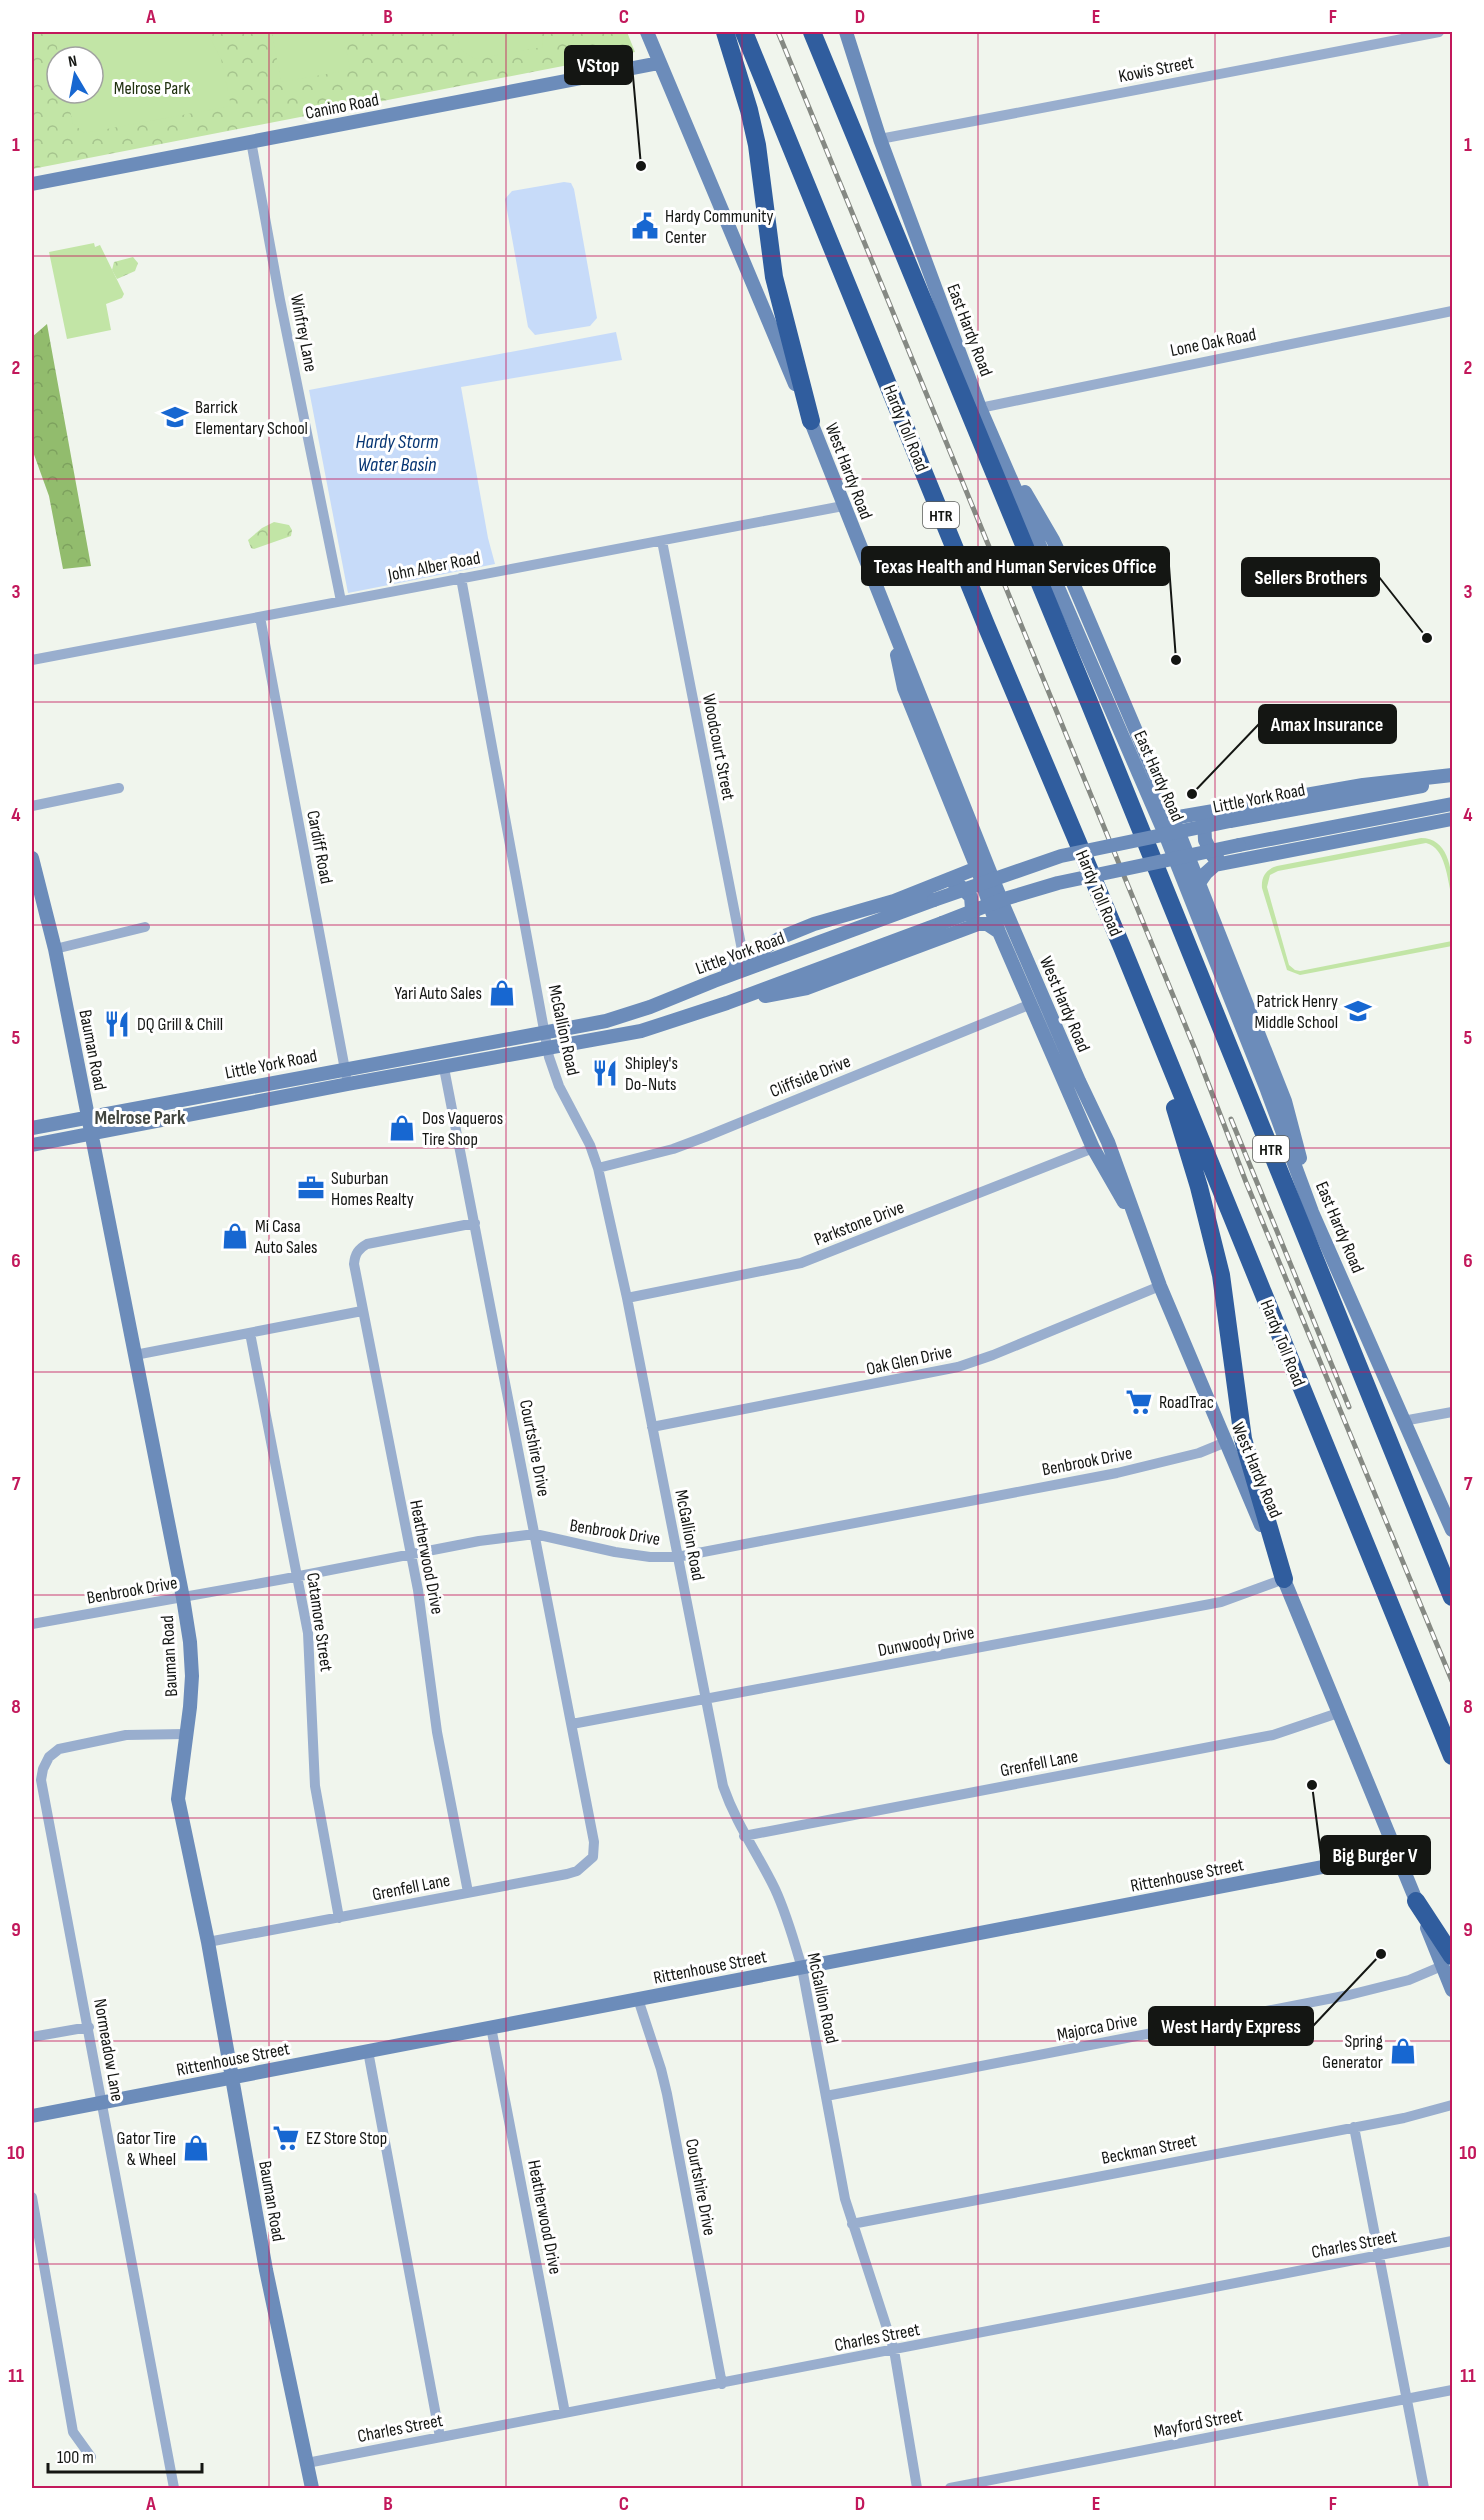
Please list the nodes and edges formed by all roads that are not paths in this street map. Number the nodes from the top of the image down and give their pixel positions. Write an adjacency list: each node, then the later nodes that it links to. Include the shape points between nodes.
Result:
1 (647, 32): 7 (main road, West Hardy Road)
2 (725, 32): 13 (highway, via 750,110 761,165 774,277)
3 (744, 32): 44 (highway, Hardy Toll Road / HTR)
4 (812, 32): 76 (highway, HTR)
5 (846, 32): 8 (main road, East Hardy Road)
6 (1439, 32): 8 (street, Kowis Street)
7 (659, 63): 9 (main road, Canino Road); 13 (main road, West Hardy Road)
8 (880, 139): 12 (main road, East Hardy Road)
9 (251, 141): 10 (main road, Canino Road); 17 (street, Winfrey Lane)
10 (32, 184)
11 (1452, 311): 12 (street, Lone Oak Road)
12 (980, 408): 27 (main road, via 1053,540); 29 (main road, East Hardy Road)
13 (811, 421): 14 (main road, West Hardy Road)
14 (843, 506): 15 (street, John Alber Road); 19 (main road, West Hardy Road)
15 (662, 541): 16 (street, John Alber Road); 42 (street, Woodcourt Street)
16 (462, 578): 17 (street, John Alber Road); 47 (street, McGallion Road)
17 (341, 601): 18 (street, John Alber Road)
18 (260, 617): 20 (street, John Alber Road); 49 (street, Cardiff Road)
19 (891, 621): 33 (main road, via 904,688); 34 (main road, West Hardy Road)
20 (32, 660)
21 (1452, 776): 26 (main road, via 1387,781)
22 (1452, 781): 29 (main road, Little York Road, bridge)
23 (119, 789): 25 (street)
24 (1452, 804): 31 (main road, Little York Road, bridge)
25 (32, 806)
26 (1212, 810): 27 (main road); 32 (main road, via 1204,819 1205,840 1213,856)
27 (1173, 818): 35 (main road)
28 (1452, 819): 32 (main road)
29 (1165, 834): 31 (main road, East Hardy Road); 34 (main road, Little York Road, bridge, via 1061,856)
30 (32, 858): 41 (main road, Bauman Road)
31 (1175, 859): 37 (main road, Little York Road, bridge, via 1058,883); 58 (main road, East Hardy Road)
32 (1230, 862): 35 (main road, via 1215,865)
33 (976, 868): 36 (main road); 40 (main road)
34 (992, 878): 37 (main road, West Hardy Road); 43 (main road, Little York Road, bridge)
35 (1199, 883): 58 (main road, via 1286,1101)
36 (937, 884): 39 (main road, via 959,885 970,897 974,918); 42 (main road, via 814,924 782,937)
37 (1001, 900): 45 (main road, Little York Road, bridge); 60 (main road, West Hardy Road, via 1108,1142)
38 (145, 927): 41 (street)
39 (966, 929): 40 (main road, via 987,924); 45 (main road, via 807,988)
40 (999, 932): 46 (main road)
41 (56, 949): 52 (main road, Bauman Road)
42 (744, 960): 43 (main road)
43 (714, 981): 47 (main road, Little York Road, via 606,1021)
44 (1142, 997): 75 (highway, via 1215,1247 1244,1439); 83 (highway, Hardy Toll Road / HTR)
45 (727, 1003): 48 (main road, Little York Road, via 641,1031)
46 (1031, 1004): 56 (main road); 57 (street, Cliffside Drive, via 705,1137)
47 (546, 1032): 48 (street, McGallion Road); 49 (main road, Little York Road)
48 (548, 1050): 50 (main road, Little York Road); 57 (street, McGallion Road, via 559,1086 590,1144)
49 (345, 1068): 51 (street, Cardiff Road); 52 (main road, Little York Road)
50 (444, 1068): 51 (main road, Little York Road); 59 (street, Courtshire Drive)
51 (348, 1084): 54 (main road, Little York Road)
52 (87, 1117): 53 (main road, Little York Road); 54 (main road, Bauman Road)
53 (32, 1128)
54 (91, 1134): 55 (main road, Little York Road); 65 (main road, Bauman Road)
55 (32, 1145)
56 (1093, 1148): 60 (main road); 62 (street, Parkstone Drive, via 801,1263)
57 (598, 1168): 62 (street, McGallion Road)
58 (1312, 1212): 67 (main road, East Hardy Road)
59 (475, 1223): 63 (street, Heatherwood Drive, via 360,1248 354,1264); 71 (street, Courtshire Drive)
60 (1138, 1227): 61 (main road, West Hardy Road)
61 (1160, 1286): 68 (street, Oak Glen Drive, via 957,1367); 69 (main road, West Hardy Road)
62 (627, 1298): 68 (street, McGallion Road)
63 (362, 1311): 64 (street); 72 (street, Heatherwood Drive)
64 (250, 1333): 65 (street); 74 (street, Catamore Street)
65 (135, 1355): 77 (main road, Bauman Road)
66 (1452, 1412): 67 (street)
67 (1403, 1421): 70 (main road, East Hardy Road)
68 (652, 1427): 73 (street, McGallion Road)
69 (1226, 1442): 73 (street, Benbrook Drive, via 1199,1453 1117,1473); 75 (main road, West Hardy Road)
70 (1452, 1530)
71 (535, 1534): 72 (street, Benbrook Drive); 73 (street, Benbrook Drive, via 615,1552); 81 (street, Courtshire Drive)
72 (411, 1555): 74 (street, Benbrook Drive); 87 (street, Heatherwood Drive, via 437,1732)
73 (677, 1557): 79 (street, McGallion Road)
74 (297, 1576): 77 (street, Benbrook Drive); 89 (street, Catamore Street, via 310,1657 315,1786)
75 (1284, 1579): 79 (street, Dunwoody Drive, via 1221,1602); 80 (main road, West Hardy Road)
76 (1452, 1597)
77 (183, 1598): 78 (street, Benbrook Drive); 82 (main road, Bauman Road, via 192,1676)
78 (32, 1624)
79 (706, 1701): 81 (street, Dunwoody Drive); 85 (street, McGallion Road, via 723,1786)
80 (1338, 1713): 85 (street, Grenfell Lane, via 1273,1735); 86 (main road, West Hardy Road)
81 (572, 1724): 84 (street, Courtshire Drive)
82 (185, 1734): 90 (main road, Bauman Road, via 178,1799); 95 (street, Normeadow Lane, via 126,1735 73,1745 49,1757 43,1769 41,1780)
83 (1452, 1756)
84 (592, 1835): 87 (street, Grenfell Lane, via 593,1857 578,1871)
85 (744, 1836): 92 (street, McGallion Road, via 785,1911)
86 (1395, 1853): 88 (main road, West Hardy Road); 92 (main road, Rittenhouse Street)
87 (468, 1892): 89 (street, Grenfell Lane)
88 (1416, 1901): 91 (highway)
89 (339, 1918): 90 (street, Grenfell Lane)
90 (208, 1942): 99 (main road, Bauman Road)
91 (1447, 1961): 93 (main road); 100 (street, Majorca Drive, via 1403,1982 1349,1995)
92 (802, 1968): 94 (main road, Rittenhouse Street); 100 (street, McGallion Road)
93 (1452, 1990)
94 (638, 1999): 96 (main road, Rittenhouse Street); 110 (street, Courtshire Drive, via 667,2094)
95 (89, 2027): 97 (street); 101 (street, Normeadow Lane)
96 (491, 2027): 98 (main road, Rittenhouse Street); 113 (street, Heatherwood Drive)
97 (32, 2037)
98 (368, 2051): 99 (main road, Rittenhouse Street); 114 (street)
99 (232, 2077): 101 (main road, Rittenhouse Street); 116 (main road, Bauman Road, via 266,2270)
100 (826, 2096): 106 (street, McGallion Road)
101 (102, 2103): 103 (main road, Rittenhouse Street); 117 (street, Normeadow Lane)
102 (1452, 2105): 104 (street, Beckman Street)
103 (32, 2116)
104 (1354, 2127): 106 (street, Beckman Street); 108 (street)
105 (32, 2197): 115 (street, via 73,2433)
106 (852, 2224): 109 (street, McGallion Road)
107 (1452, 2241): 108 (street, Charles Street)
108 (1379, 2256): 109 (street, Charles Street); 112 (street)
109 (894, 2350): 110 (street, Charles Street); 119 (street, McGallion Road)
110 (722, 2384): 113 (street, Charles Street)
111 (1452, 2390): 112 (street, Mayford Street)
112 (1407, 2399): 120 (street, Mayford Street); 121 (street)
113 (565, 2413): 114 (street, Charles Street)
114 (440, 2437): 116 (street, Charles Street)
115 (91, 2457)
116 (307, 2463): 118 (main road, Bauman Road)
117 (174, 2488)
118 (312, 2488)
119 (917, 2488)
120 (950, 2488)
121 (1425, 2488)

